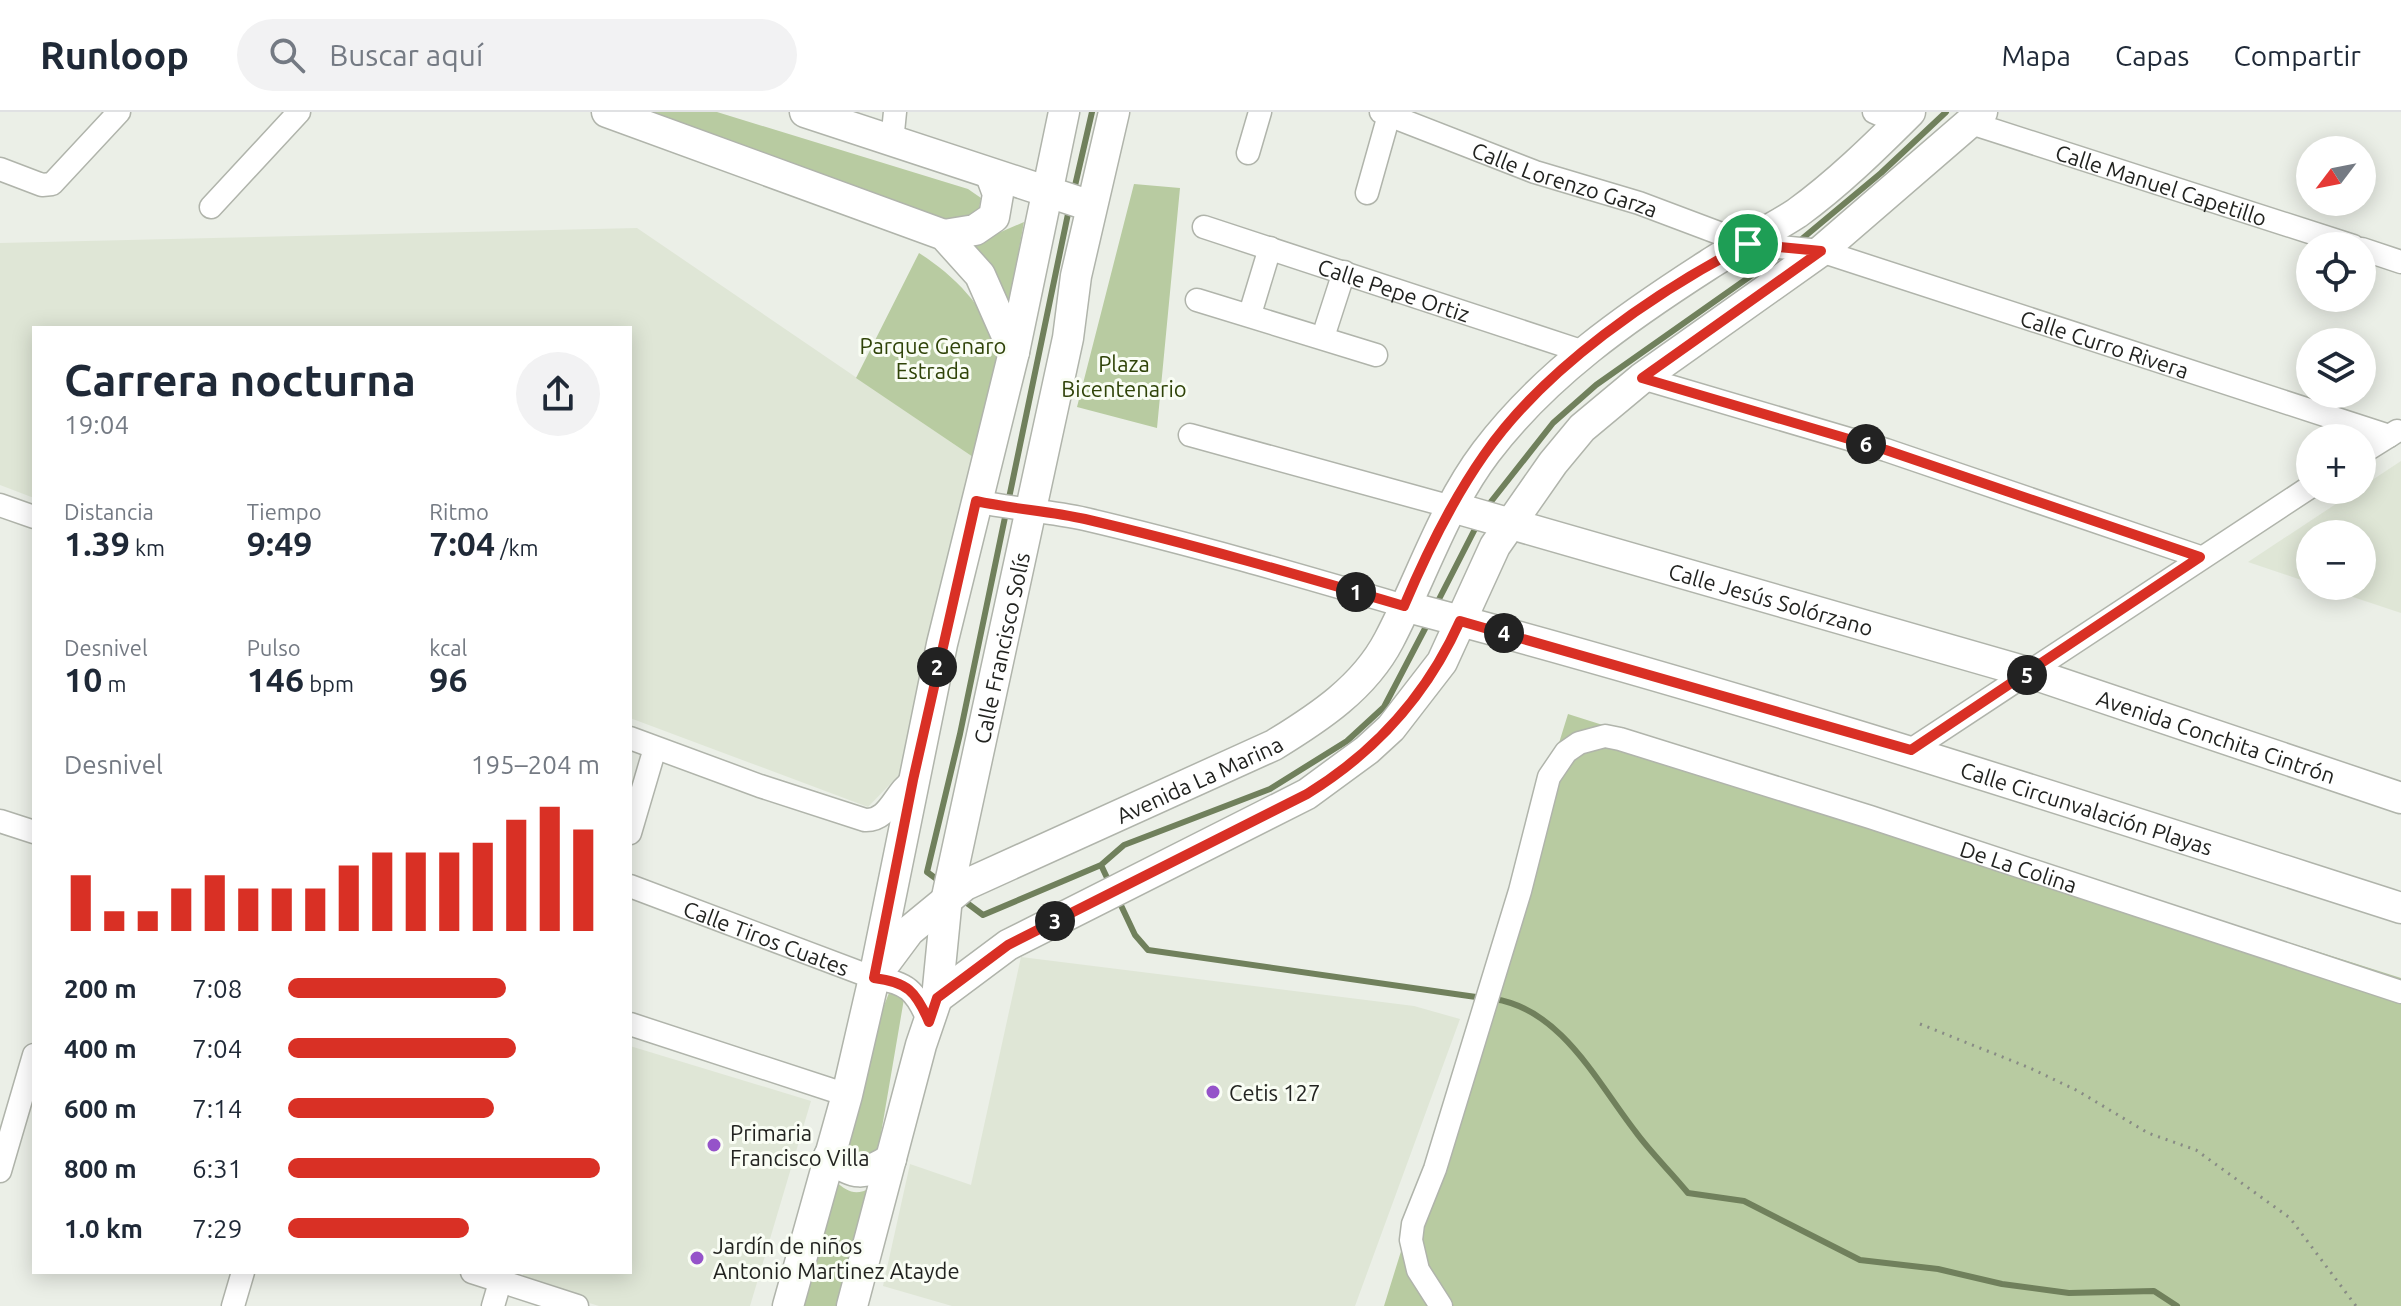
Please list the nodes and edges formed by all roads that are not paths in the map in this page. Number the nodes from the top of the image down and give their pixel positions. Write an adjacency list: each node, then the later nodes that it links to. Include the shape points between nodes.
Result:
1 (119, 112): 13 (street, via 52,184)
2 (299, 112): 18 (street)
3 (805, 112): 11 (main road)
4 (1064, 112): 15 (main road)
5 (1114, 112): 17 (main road, Calle Francisco Solís)
6 (1260, 112): 12 (street)
7 (621, 114): 21 (main road)
8 (1385, 114): 16 (street); 22 (street, Calle Lorenzo Garza, via 1535,172)
9 (1895, 116): 22 (main road, Avenida La Marina, via 1799,211)
10 (1976, 117): 20 (street, Calle Manuel Capetillo); 24 (main road)
11 (894, 127): 14 (main road)
12 (1248, 153)
13 (0, 169)
14 (991, 175): 15 (main road); 21 (main road, via 998,194 994,217 975,230)
15 (1046, 191): 17 (main road); 31 (main road)
16 (1367, 193)
17 (1091, 206): 42 (main road, Calle Francisco Solís, via 1068,338)
18 (211, 207)
19 (1204, 227): 23 (street, Calle Pepe Ortiz)
20 (2312, 232)
21 (944, 235): 31 (main road, via 980,275)
22 (1748, 244): 24 (street); 32 (main road, Avenida La Marina, via 1711,263)
23 (1270, 248): 27 (street, Calle Pepe Ortiz); 29 (street)
24 (1821, 251): 34 (main road); 35 (street, Calle Curro Rivera)
25 (2376, 254): 26 (street)
26 (2401, 262)
27 (1344, 272): 30 (street); 32 (street, Calle Pepe Ortiz)
28 (1197, 300): 29 (street)
29 (1250, 314): 30 (street)
30 (1323, 337): 33 (street)
31 (1014, 352): 39 (main road)
32 (1584, 352): 41 (main road, Avenida La Marina, via 1514,417)
33 (1376, 355)
34 (1642, 378): 44 (main road, via 1582,428); 45 (street, via 1886,450)
35 (2395, 432): 37 (street)
36 (1190, 435): 41 (street)
37 (2376, 444)
38 (2296, 496): 45 (street)
39 (976, 501): 42 (street); 52 (main road)
40 (0, 505): 43 (street)
41 (1452, 507): 44 (main road); 46 (main road, Avenida La Marina)
42 (1028, 512): 46 (street, via 1153,535); 58 (main road, Calle Francisco Solís)
43 (32, 516)
44 (1511, 523): 47 (main road); 48 (main road, Calle Jesús Solórzano)
45 (2200, 557): 48 (street)
46 (1404, 606): 47 (main road, Calle Circunvalación Playas); 58 (main road, Avenida La Marina, via 1371,667 1319,718 1274,745)
47 (1460, 621): 51 (main road, Calle Circunvalación Playas); 62 (main road, via 1424,689 1391,728 1336,776 1029,933 986,959)
48 (2030, 673): 51 (street); 53 (main road, Avenida Conchita Cintrón)
49 (632, 739): 50 (street)
50 (655, 748): 52 (street, via 865,820 884,814 903,786); 55 (street)
51 (1911, 750): 59 (main road, Calle Circunvalación Playas)
52 (910, 793): 60 (main road)
53 (2401, 798)
54 (0, 821): 56 (street)
55 (632, 826)
56 (32, 831)
57 (632, 887): 60 (street, Calle Tiros Cuates)
58 (949, 889): 60 (main road, Avenida La Marina); 62 (main road, Calle Francisco Solís)
59 (2401, 908)
60 (874, 978): 62 (street, Calle Tiros Cuates, via 910,987); 65 (main road)
61 (2401, 992): 70 (street, De La Colina, via 1870,817 1633,746 1602,749 1575,760 1544,805)
62 (933, 1010): 68 (main road, Calle Francisco Solís)
63 (632, 1025): 65 (street)
64 (32, 1063): 66 (street)
65 (847, 1095): 67 (main road)
66 (16, 1125): 69 (street)
67 (829, 1156): 68 (main road, via 860,1174); 76 (main road)
68 (891, 1159): 77 (main road, Calle Francisco Solís)
69 (0, 1171)
70 (1422, 1205): 78 (street, via 1413,1224 1414,1256); 79 (street, via 1427,1256)
71 (242, 1274): 73 (street)
72 (501, 1277): 74 (street); 75 (street)
73 (233, 1306)
74 (493, 1306)
75 (577, 1306)
76 (788, 1306)
77 (852, 1306)
78 (1441, 1306)
79 (1457, 1306)

